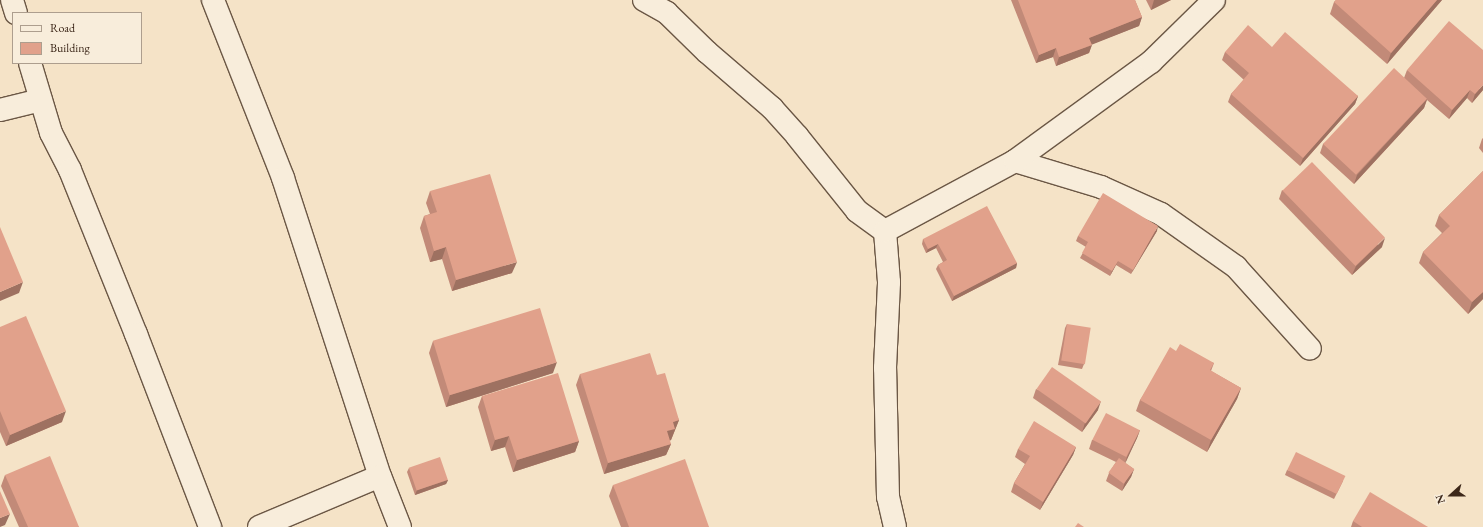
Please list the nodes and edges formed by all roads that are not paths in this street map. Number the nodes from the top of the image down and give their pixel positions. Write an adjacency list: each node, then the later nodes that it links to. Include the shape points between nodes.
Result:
1 (12, 0): 5 (street)
2 (213, 0): 12 (street, via 283,178)
3 (644, 0): 10 (street, via 667,13 707,52 772,108 857,211)
4 (1214, 0): 9 (street, via 1151,62)
5 (16, 12)
6 (30, 64): 7 (street)
7 (41, 100): 8 (street); 13 (street, via 51,133 70,170)
8 (0, 110)
9 (1015, 161): 10 (street); 11 (street, via 1101,187 1160,214 1236,267)
10 (885, 231): 16 (street, via 889,282 885,368 888,497)
11 (1310, 349)
12 (380, 476): 14 (street); 15 (street)
13 (210, 527)
14 (259, 527)
15 (400, 527)
16 (895, 527)

